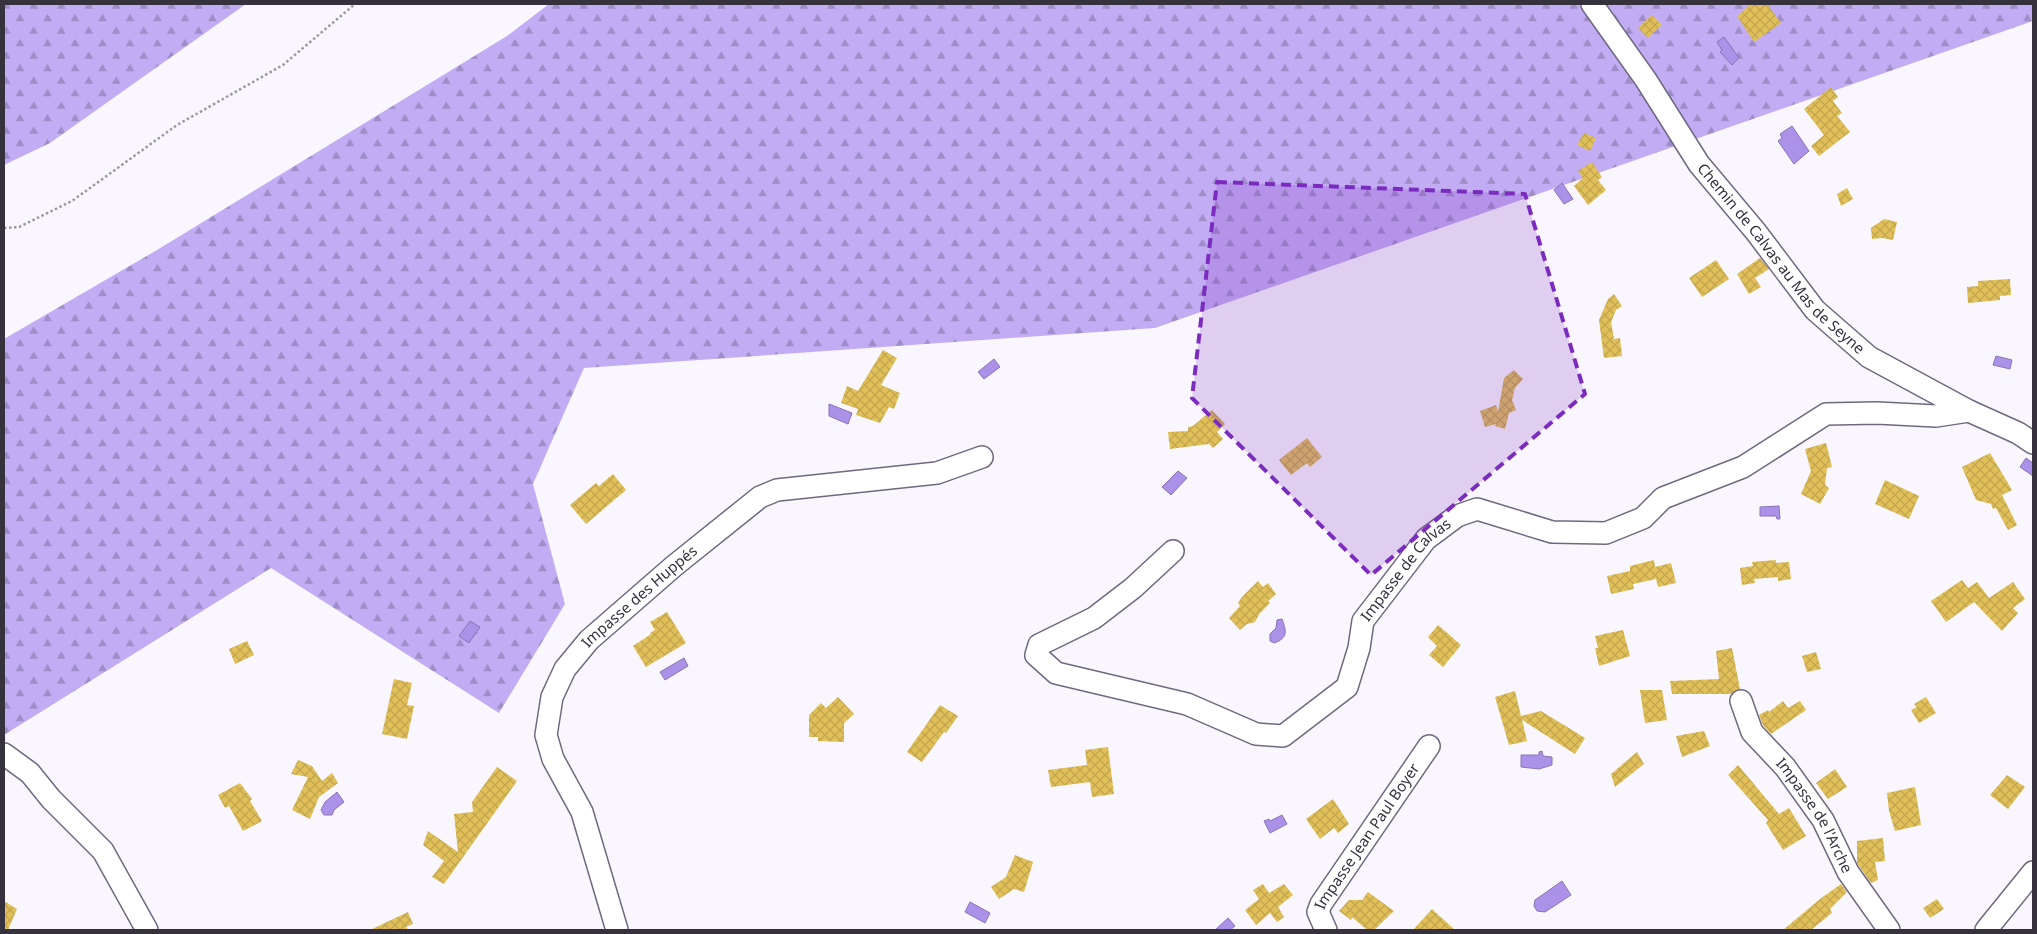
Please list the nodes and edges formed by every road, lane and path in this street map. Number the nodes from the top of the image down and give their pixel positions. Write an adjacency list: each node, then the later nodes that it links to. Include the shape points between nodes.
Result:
1 (355, 4): 3 (path, via 283,65 177,126 72,201 19,227)
2 (1592, 4): 4 (street, Chemin de Calvas au Mas de Seyne, via 1646,80 1699,164 1815,310 1869,357)
3 (4, 228)
4 (1969, 411): 5 (street, Chemin de Calvas au Mas de Seyne); 7 (street, Impasse de Calvas, via 1936,416 1826,414 1743,467 1663,498 1643,518 1606,533 1552,532 1477,508 1457,516 1426,538 1363,621 1347,687 1283,736 1256,734 1187,704 1056,673 1036,655 1039,645 1094,618)
5 (2033, 443)
6 (982, 457): 13 (street, Impasse des Huppés, via 938,473 777,490 760,497 589,640 565,669 552,698 546,735 553,759 582,812 608,906)
7 (1173, 551)
8 (1741, 702): 15 (street, Impasse de l'Arche, via 1752,732 1785,767 1823,820 1848,872)
9 (1429, 746): 14 (street, Impasse Jean Paul Boyer, via 1322,904 1318,912)
10 (4, 754): 12 (street, via 30,774 103,850)
11 (2033, 872): 16 (street)
12 (147, 930)
13 (618, 930)
14 (1326, 930)
15 (1889, 930)
16 (1986, 930)

